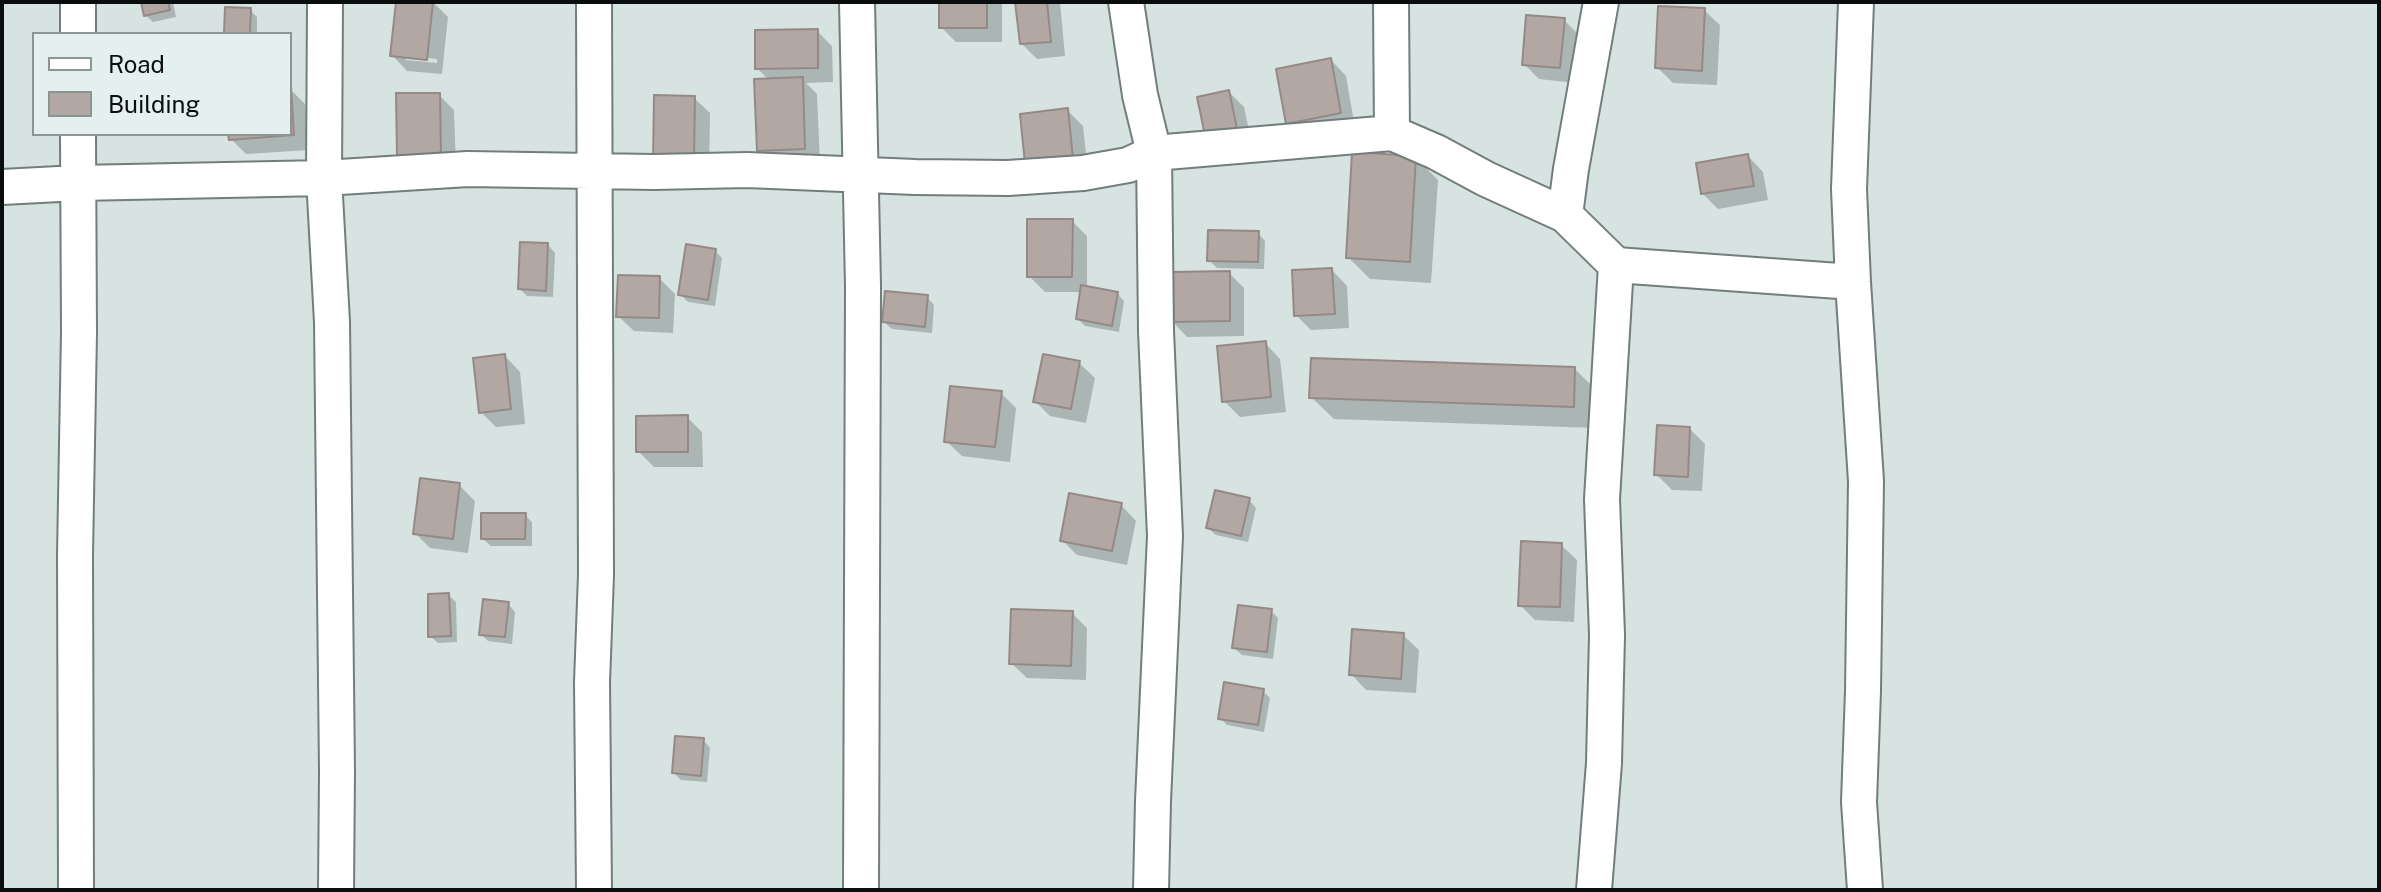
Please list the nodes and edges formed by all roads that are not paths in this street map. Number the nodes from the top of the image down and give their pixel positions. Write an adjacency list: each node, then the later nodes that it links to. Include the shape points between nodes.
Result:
1 (78, 2): 9 (street)
2 (325, 2): 15 (street)
3 (594, 2): 13 (street)
4 (857, 2): 14 (street)
5 (1126, 2): 12 (street)
6 (1391, 2): 10 (street)
7 (1601, 2): 18 (street)
8 (1856, 2): 20 (street, via 1849,189)
9 (78, 32)
10 (1392, 133): 12 (street); 18 (street)
11 (78, 136): 16 (street)
12 (1154, 153): 14 (street, via 1128,165 1083,173 1008,178); 25 (street, via 1165,536)
13 (596, 171): 14 (street); 15 (street, via 468,169); 23 (street)
14 (860, 174): 24 (street)
15 (324, 178): 16 (street); 22 (street, via 332,322)
16 (78, 183): 17 (street); 21 (street)
17 (2, 187)
18 (1565, 215): 19 (street)
19 (1616, 265): 20 (street); 26 (street, via 1602,499 1607,635)
20 (1853, 282): 27 (street, via 1866,481 1859,802)
21 (76, 890)
22 (336, 890)
23 (594, 890)
24 (861, 890)
25 (1151, 890)
26 (1594, 890)
27 (1865, 890)

